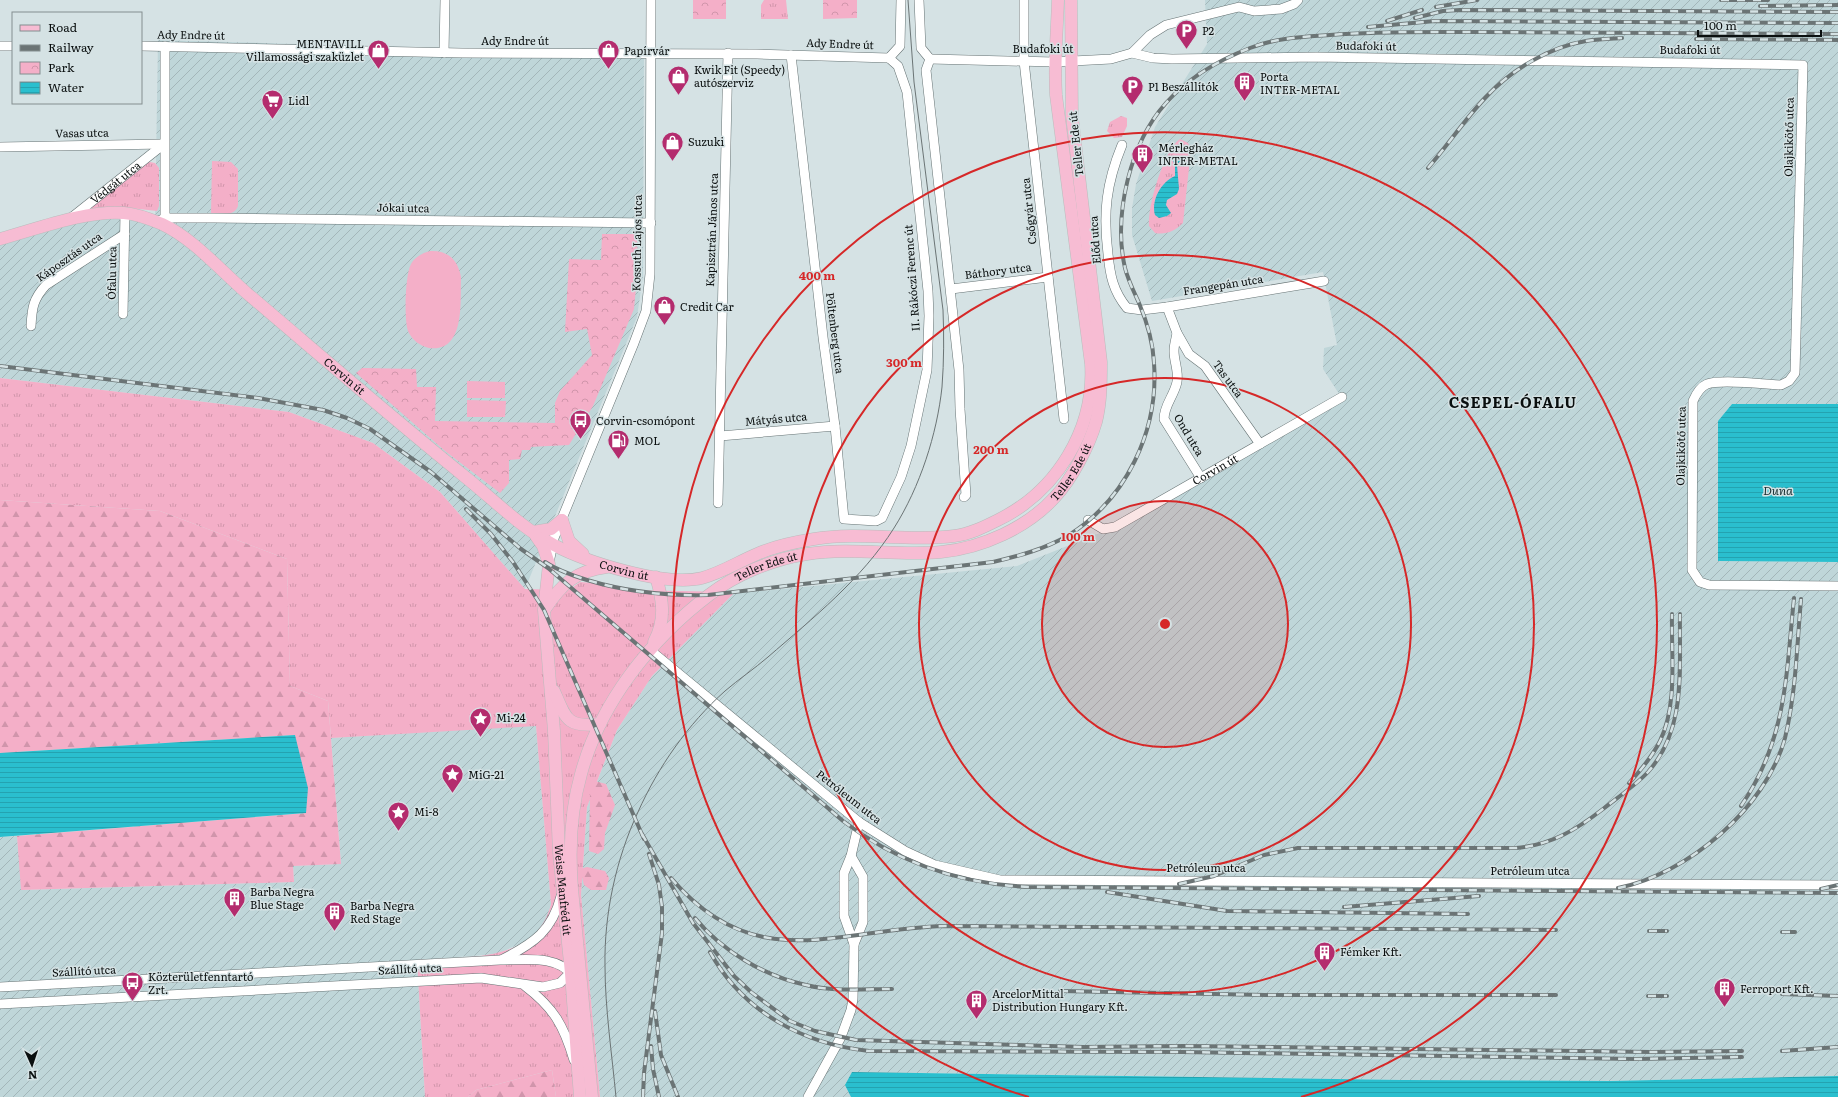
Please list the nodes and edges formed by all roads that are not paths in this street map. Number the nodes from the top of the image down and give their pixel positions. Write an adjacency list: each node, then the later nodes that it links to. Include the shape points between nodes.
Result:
1 (444, 0): 14 (street)
2 (651, 0): 15 (street, Kossuth Lajos utca)
3 (901, 0): 19 (street, via 900,46)
4 (919, 0): 20 (street, via 921,48)
5 (1024, 0): 21 (street, Csőgyár utca)
6 (1058, 0): 23 (main road, Teller Ede út)
7 (1071, 0): 22 (main road, Teller Ede út)
8 (1298, 0): 9 (street, via 1281,9 1269,11 1254,11)
9 (1238, 4): 16 (street, via 1166,25 1150,35)
10 (0, 46): 11 (street)
11 (12, 46)
12 (142, 46): 13 (street, Ady Endre út)
13 (165, 46): 14 (street, Ady Endre út); 25 (street)
14 (444, 53): 15 (street, Ady Endre út)
15 (652, 53): 17 (street, Ady Endre út); 31 (street, Kossuth Lajos utca)
16 (1132, 53): 22 (street, Budafoki út, via 1111,59); 24 (street, Budafoki út, via 1172,59 1316,57)
17 (728, 54): 18 (street, Ady Endre út); 45 (street, Kapisztrán János utca)
18 (792, 54): 19 (street, Ady Endre út); 44 (street, Pöltenberg utca)
19 (889, 58): 50 (street, II. Rákóczi Ferenc út, via 898,66 907,92 928,291 927,370 911,446 901,477 882,518 876,521)
20 (930, 59): 21 (street, Budafoki út); 36 (street, via 926,70)
21 (1024, 61): 23 (street, Budafoki út); 34 (street, Csőgyár utca)
22 (1070, 61): 23 (street, Budafoki út); 61 (main road, Teller Ede út, via 1072,116 1101,362 1101,391 1096,420 1088,444 1055,497 1030,519 990,540 964,548 923,553 848,551 808,554 775,562 744,575 708,595)
23 (1054, 62): 58 (main road, Teller Ede út, via 1056,95 1091,364 1090,397 1078,439 1062,466 1028,502 983,528 956,536 830,536 772,548 699,578)
24 (1803, 65): 59 (street, Olajkikötő utca, via 1794,373 1789,381 1781,385 1717,383 1707,384 1698,391 1693,401 1692,570 1700,582 1709,585)
25 (164, 144): 27 (street, Vasas utca); 29 (street, Védgát utca); 30 (street)
26 (1122, 145): 38 (street, Előd utca, via 1108,186 1104,225 1114,287)
27 (0, 147)
28 (125, 213): 29 (main road, Védgát utca, via 101,213); 30 (main road, Védgát utca); 32 (street)
29 (66, 221): 33 (main road, Védgát utca)
30 (162, 222): 31 (street, Jókai utca); 53 (main road, Corvin út, via 181,235 426,446)
31 (651, 223): 51 (street, Kossuth Lajos utca, via 646,311)
32 (125, 234): 39 (street, Ófalu utca); 40 (street, Káposztás utca, via 46,285 32,306)
33 (0, 238)
34 (1048, 277): 36 (street, Báthory utca); 43 (street, Csőgyár utca)
35 (1324, 281): 37 (street, Frangepán utca)
36 (951, 289): 48 (street, via 959,370 966,495)
37 (1167, 307): 38 (street, Frangepán utca, via 1142,310); 41 (street, Tas utca)
38 (1127, 308)
39 (123, 314)
40 (31, 326)
41 (1177, 333): 46 (street, Tas utca, via 1189,354 1205,366); 47 (street, Ond utca, via 1174,353 1178,369 1177,380 1174,394 1166,405 1164,419)
42 (1342, 397): 46 (street, Corvin út)
43 (1064, 419)
44 (835, 426): 45 (street, Mátyás utca); 50 (street, Pöltenberg utca)
45 (720, 436): 49 (street, Kapisztrán János utca)
46 (1260, 444): 47 (street, Corvin út)
47 (1201, 478): 52 (street, Corvin út, via 1115,527 1103,529)
48 (964, 496)
49 (718, 503)
50 (844, 519)
51 (562, 520): 53 (main road, via 551,529); 54 (street, Kossuth Lajos utca); 55 (main road, via 569,541)
52 (1088, 520)
53 (533, 532): 54 (main road, Corvin út); 56 (main road, via 543,546)
54 (553, 544): 55 (main road, Corvin út); 56 (street, Kossuth Lajos utca)
55 (592, 561): 57 (main road, Corvin út)
56 (549, 564): 60 (main road, Weiss Manfréd út)
57 (612, 566): 58 (main road, Corvin út); 60 (main road, via 584,572 565,583)
58 (656, 577): 61 (main road, via 661,595 663,620)
59 (1838, 586)
60 (544, 610): 62 (main road, Weiss Manfréd út)
61 (650, 650): 63 (main road, Weiss Manfréd út, via 621,688); 64 (street, Petróleum utca)
62 (551, 683): 63 (main road, Weiss Manfréd út, via 562,709 572,723); 67 (main road, Weiss Manfréd út)
63 (600, 724): 69 (main road, Weiss Manfréd út, via 581,773 571,825 570,859)
64 (859, 822): 65 (street); 66 (street, Petróleum utca, via 904,851 935,865 1000,880)
65 (851, 856): 68 (street, via 844,873 844,916); 68 (street, via 863,877 863,922)
66 (1838, 885)
67 (562, 891): 70 (street, Szállító utca, via 557,912 548,929 524,948); 73 (main road, Weiss Manfréd út)
68 (854, 944): 87 (street, via 851,1010 841,1037)
69 (579, 957): 73 (street); 80 (main road, Weiss Manfréd út)
70 (500, 960): 71 (street, Szállító utca); 73 (street, Szállító utca, via 545,960 558,964)
71 (413, 965): 72 (street, Szállító utca); 75 (street)
72 (296, 971): 74 (street, Szállító utca); 79 (street)
73 (571, 973): 76 (street, Szállító utca, via 560,983 543,987); 80 (street); 84 (main road, Weiss Manfréd út)
74 (172, 978): 77 (street, Szállító utca); 81 (street)
75 (414, 981): 76 (street, Szállító utca, via 481,978 507,980); 79 (street, Szállító utca)
76 (524, 985): 84 (street, Szállító utca, via 540,997 555,1014)
77 (21, 986): 78 (street, Szállító utca); 82 (street)
78 (0, 987)
79 (297, 988): 81 (street, Szállító utca)
80 (583, 994): 86 (main road, Weiss Manfréd út)
81 (172, 995): 82 (street, Szállító utca)
82 (23, 1003): 83 (street, Szállító utca)
83 (0, 1004)
84 (577, 1068): 85 (main road, Weiss Manfréd út)
85 (580, 1097)
86 (592, 1097)
87 (808, 1097)

